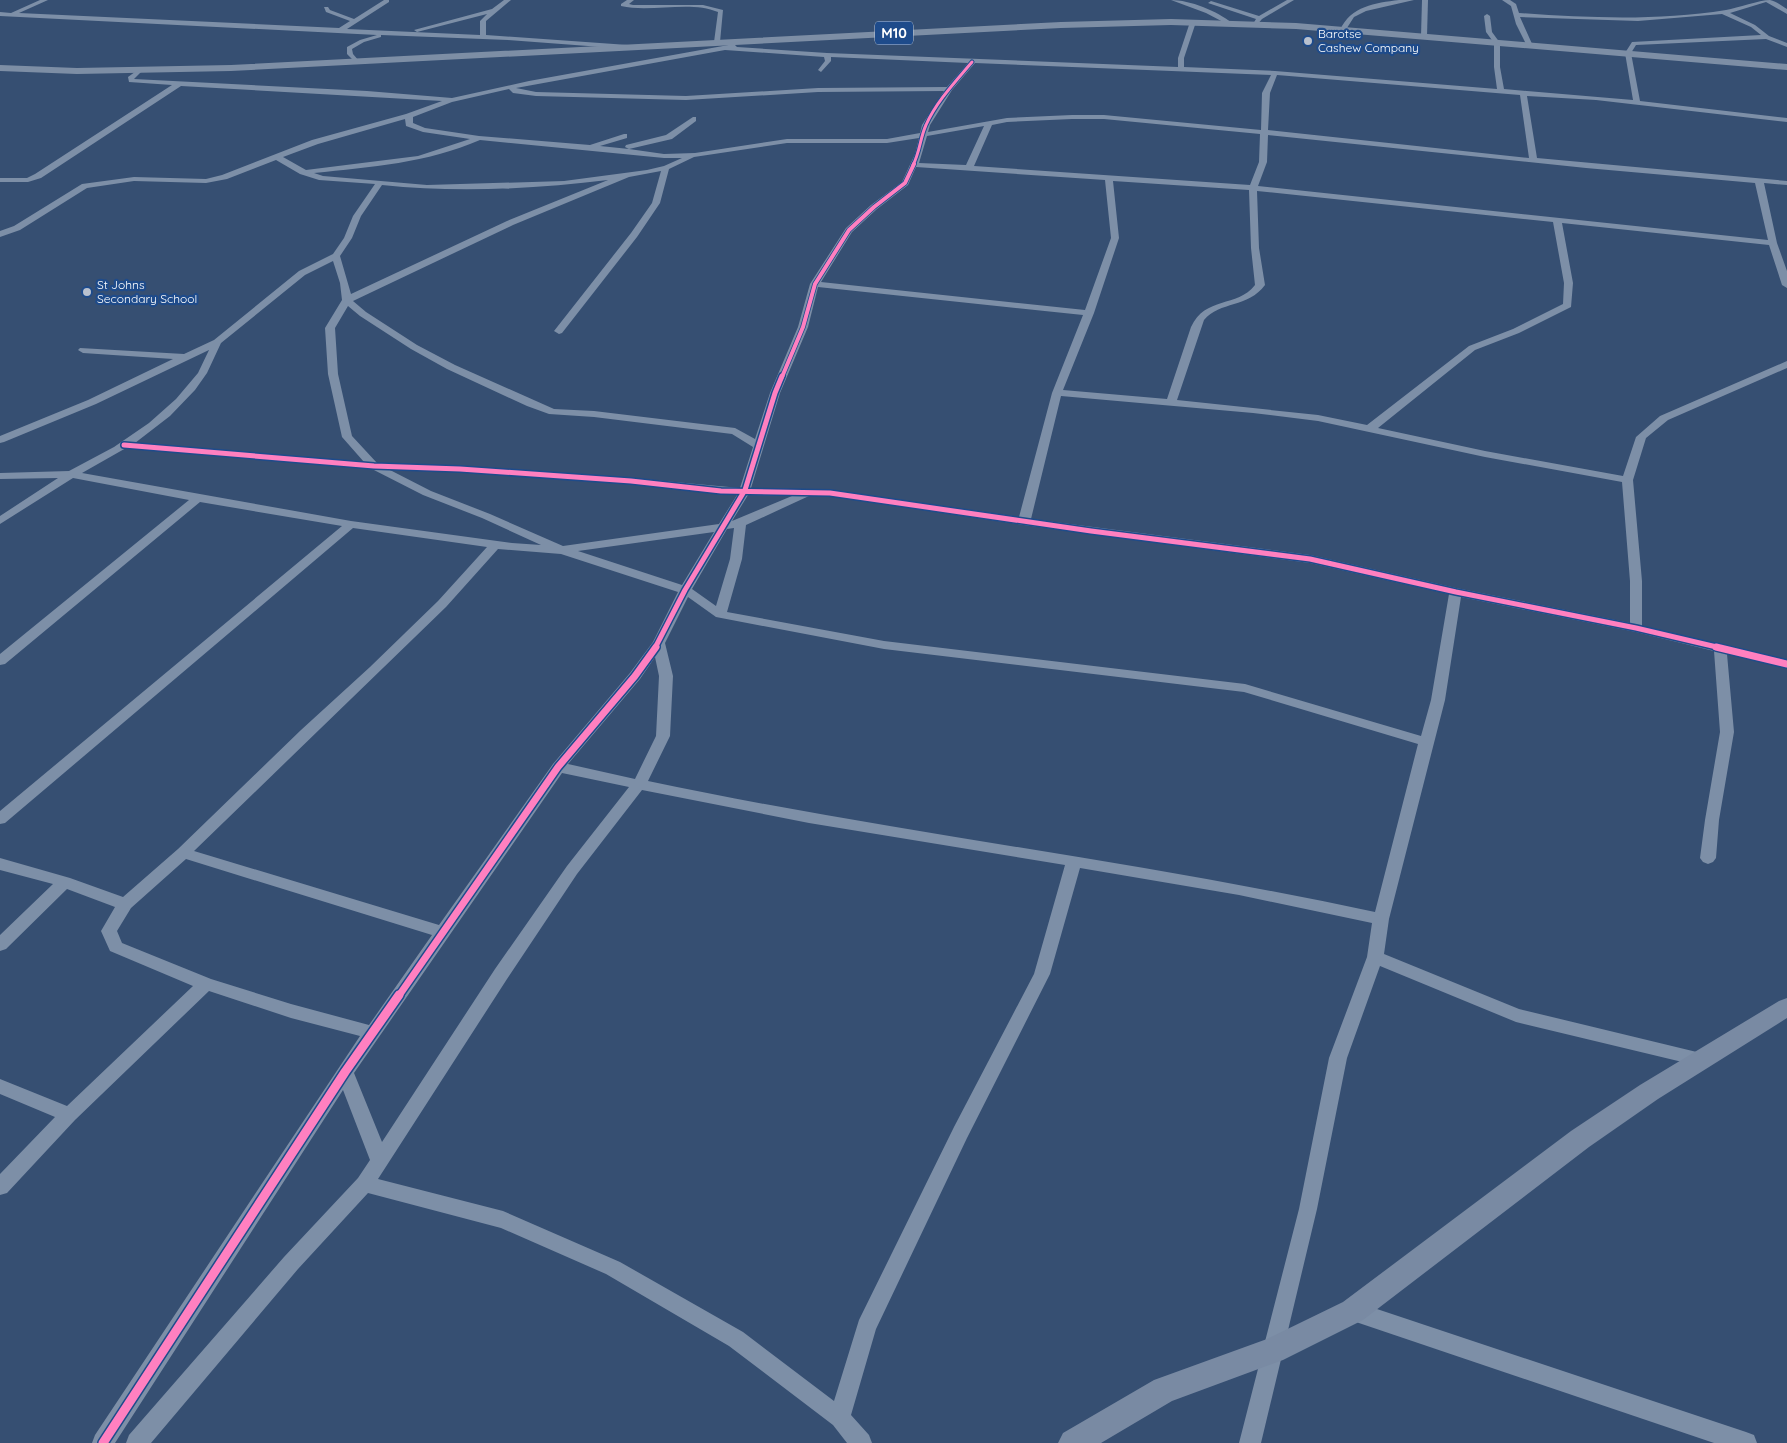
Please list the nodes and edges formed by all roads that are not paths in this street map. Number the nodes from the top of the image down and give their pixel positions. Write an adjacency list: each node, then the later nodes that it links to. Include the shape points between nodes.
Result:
1 (45, 0): 18 (street)
2 (508, 0): 13 (street)
3 (631, 0): 32 (street, via 623,5 639,8 715,6 721,11)
4 (1174, 0): 24 (street)
5 (1291, 0): 22 (street)
6 (1411, 0): 25 (street, via 1357,12)
7 (1425, 0): 28 (street)
8 (1505, 0): 17 (street, via 1514,6)
9 (1766, 0): 14 (street, via 1739,10); 15 (street)
10 (387, 1): 21 (street)
11 (1210, 3): 22 (street)
12 (326, 8): 21 (street)
13 (494, 10): 27 (street); 29 (street, via 483,21)
14 (1722, 12): 17 (street, via 1687,18 1641,20); 30 (street, via 1753,26)
15 (1787, 12)
16 (0, 14): 18 (street)
17 (1518, 14): 35 (street, via 1519,24)
18 (11, 15): 20 (street); 26 (street)
19 (1487, 16): 33 (street, via 1489,32)
20 (0, 20)
21 (355, 21): 26 (street)
22 (1257, 21): 24 (main road, M10); 25 (main road, M10)
23 (1193, 22): 24 (main road, M10); 31 (main road, M10, via 1069,24); 45 (street, via 1181,58)
24 (1229, 23)
25 (1343, 30): 28 (main road, M10)
26 (339, 31): 27 (street)
27 (402, 34): 29 (street); 40 (street, via 378,37 349,48)
28 (1424, 36): 33 (main road, M10)
29 (483, 37): 36 (street)
30 (1767, 37): 34 (street); 38 (street, via 1636,43)
31 (748, 40): 32 (main road, M10); 37 (street)
32 (717, 42): 36 (main road, M10)
33 (1497, 43): 35 (main road, M10); 51 (street)
34 (1787, 44)
35 (1530, 46): 38 (main road, M10)
36 (628, 47): 40 (main road, M10)
37 (727, 48): 39 (street); 49 (street)
38 (1628, 53): 42 (main road, M10); 54 (street)
39 (827, 55): 41 (street); 44 (street, via 828,61)
40 (356, 61): 46 (main road, M10)
41 (972, 62): 45 (street); 50 (street)
42 (1787, 67)
43 (0, 68): 46 (main road, M10)
44 (821, 70)
45 (1181, 70): 47 (street)
46 (140, 71): 48 (street, via 130,78 131,81)
47 (1275, 73): 51 (street); 59 (street, via 1266,93)
48 (179, 84): 53 (street); 74 (street, via 38,176 28,180)
49 (510, 87): 50 (street, via 536,94 686,98 818,90); 53 (street)
50 (950, 89): 60 (street, via 926,125)
51 (1501, 91): 52 (street)
52 (1523, 94): 54 (street); 67 (street)
53 (450, 100): 55 (street)
54 (1637, 102): 57 (street)
55 (409, 116): 62 (street, via 409,124 423,130); 66 (street)
56 (693, 119): 64 (street, via 669,137)
57 (1787, 120)
58 (990, 122): 59 (street, via 1104,118); 60 (street); 70 (street)
59 (1263, 132): 67 (street); 78 (street, via 1263,162)
60 (924, 134): 65 (street, via 870,142 787,141); 68 (street)
61 (624, 136): 63 (street)
62 (480, 138): 63 (street); 71 (street, via 434,156)
63 (590, 147): 64 (street)
64 (616, 150): 65 (street, via 664,156)
65 (695, 154): 69 (street)
66 (276, 156): 71 (street); 80 (street, via 206,181 134,179 85,186 18,228)
67 (1533, 160): 75 (street)
68 (914, 165): 70 (street); 83 (street, via 905,183 849,230)
69 (666, 168): 72 (street); 87 (street, via 656,203)
70 (969, 168): 73 (street)
71 (303, 172): 76 (street, via 322,178)
72 (631, 173): 76 (street, via 546,184 427,187); 85 (street, via 510,223)
73 (1109, 178): 78 (street); 86 (street, via 1115,238)
74 (0, 180)
75 (1759, 181): 77 (street); 81 (street)
76 (380, 182): 82 (street)
77 (1787, 183)
78 (1253, 188): 79 (street); 93 (street, via 1260,285 1245,297 1213,309 1201,318)
79 (1557, 220): 81 (street); 94 (street, via 1558,240 1567,271 1568,304 1516,331 1472,348)
80 (0, 234)
81 (1773, 243): 84 (street)
82 (336, 256): 85 (street, via 347,286); 88 (street, via 283,287)
83 (815, 284): 86 (street); 97 (street, via 803,327)
84 (1787, 285)
85 (347, 300): 97 (street, via 363,314 451,367 553,412 735,431); 98 (street, via 330,328 333,374 347,437)
86 (1089, 313): 92 (street)
87 (559, 331)
88 (217, 342): 90 (street); 96 (street, via 213,357 190,389 151,428)
89 (83, 350): 90 (street)
90 (190, 357): 95 (street, via 92,402)
91 (1787, 364): 101 (street, via 1664,418 1641,437)
92 (1057, 392): 93 (street); 106 (street)
93 (1171, 402): 94 (street, via 1318,418)
94 (1368, 430): 101 (street)
95 (3, 437)
96 (124, 445): 98 (street); 99 (street)
97 (758, 446): 102 (street)
98 (374, 466): 102 (street, via 631,481 721,491); 111 (street, via 427,493)
99 (71, 474): 100 (street); 104 (street); 105 (street)
100 (0, 476)
101 (1627, 480): 115 (street, via 1636,581)
102 (745, 490): 103 (street); 109 (street)
103 (808, 493): 106 (street, via 830,493); 107 (street)
104 (198, 498): 108 (street); 118 (street)
105 (0, 521)
106 (1024, 522): 113 (street, via 1310,559)
107 (740, 523): 109 (street); 114 (street, via 736,558)
108 (350, 524): 110 (street); 123 (street)
109 (722, 527): 111 (street); 112 (street)
110 (495, 545): 111 (street); 124 (street, via 429,617)
111 (562, 550): 112 (street)
112 (685, 590): 114 (street); 116 (street)
113 (1456, 592): 115 (street); 120 (street, via 1438,700)
114 (720, 614): 120 (street, via 884,645 1245,688)
115 (1636, 628): 117 (street)
116 (659, 643): 121 (street); 122 (street, via 666,676 663,736)
117 (1720, 649): 119 (street); 125 (street, via 1727,732)
118 (0, 661)
119 (1787, 664)
120 (1426, 742): 130 (street)
121 (558, 767): 122 (street); 131 (street)
122 (639, 784): 126 (street, via 809,818); 141 (street, via 572,870)
123 (0, 819)
124 (183, 853): 129 (street); 131 (street)
125 (1708, 858)
126 (1074, 861): 130 (street, via 1300,901); 146 (street, via 1042,974 866,1327)
127 (0, 864): 128 (street)
128 (65, 882): 129 (street); 132 (street)
129 (125, 904): 134 (street, via 109,931 116,947)
130 (1381, 919): 133 (street)
131 (443, 932): 136 (street)
132 (0, 945)
133 (1375, 957): 137 (street, via 1516,1015); 145 (street, via 1338,1058 1308,1209)
134 (206, 984): 136 (street); 140 (street)
135 (1787, 1007): 137 (main road)
136 (374, 1033): 138 (street)
137 (1699, 1059): 144 (main road, via 1580,1139)
138 (345, 1072): 141 (street); 147 (street)
139 (0, 1086): 140 (street)
140 (69, 1114): 143 (street)
141 (380, 1161): 142 (street)
142 (365, 1184): 146 (street, via 503,1220 613,1268 736,1339); 148 (street, via 291,1263)
143 (0, 1187)
144 (1353, 1311): 145 (main road); 152 (street)
145 (1273, 1350): 150 (main road, via 1164,1390); 151 (street)
146 (840, 1418): 149 (street)
147 (103, 1443)
148 (136, 1443)
149 (861, 1443)
150 (1073, 1443)
151 (1250, 1443)
152 (1746, 1443)

